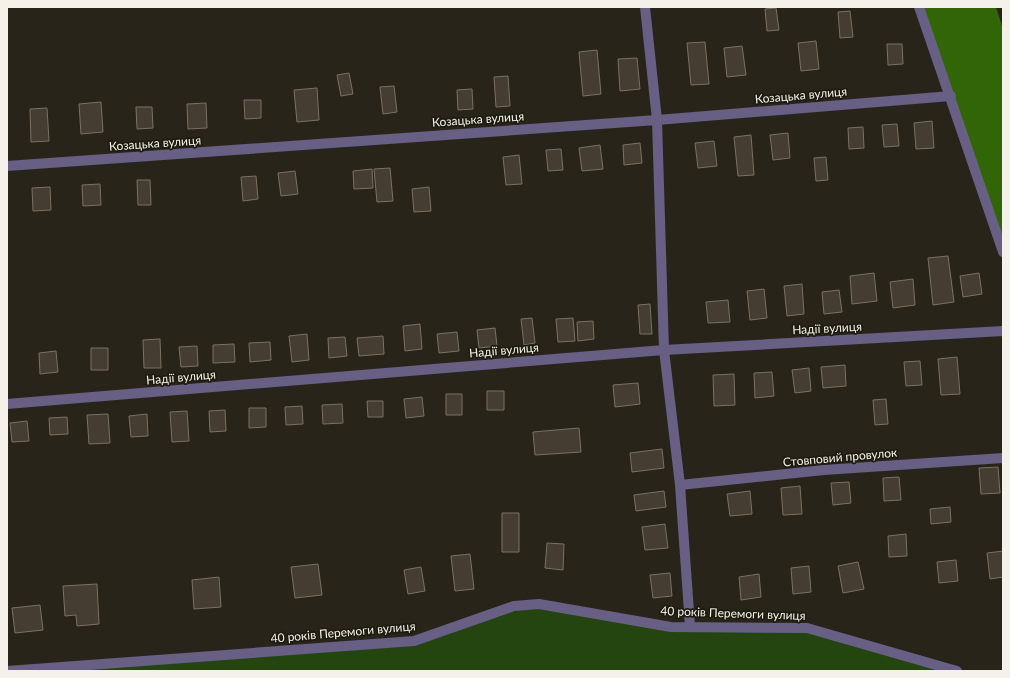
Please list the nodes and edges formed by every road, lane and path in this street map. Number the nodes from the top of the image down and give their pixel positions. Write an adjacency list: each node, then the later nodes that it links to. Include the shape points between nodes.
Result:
1 (645, 7): 4 (street)
2 (919, 7): 3 (street)
3 (951, 96): 4 (street, Козацька вулиця); 6 (street)
4 (657, 120): 5 (street, Козацька вулиця); 8 (street)
5 (7, 166)
6 (1003, 252)
7 (1003, 331): 8 (street, Надії вулиця)
8 (664, 350): 9 (street, Надії вулиця); 11 (street)
9 (7, 404)
10 (1003, 458): 11 (street, Стовповий провулок, via 824,470)
11 (680, 485): 12 (street)
12 (690, 626): 13 (street, 40 років Перемоги вулиця, via 671,627 539,604 514,606 414,641); 14 (street, 40 років Перемоги вулиця, via 807,628)
13 (7, 671)
14 (957, 671)

